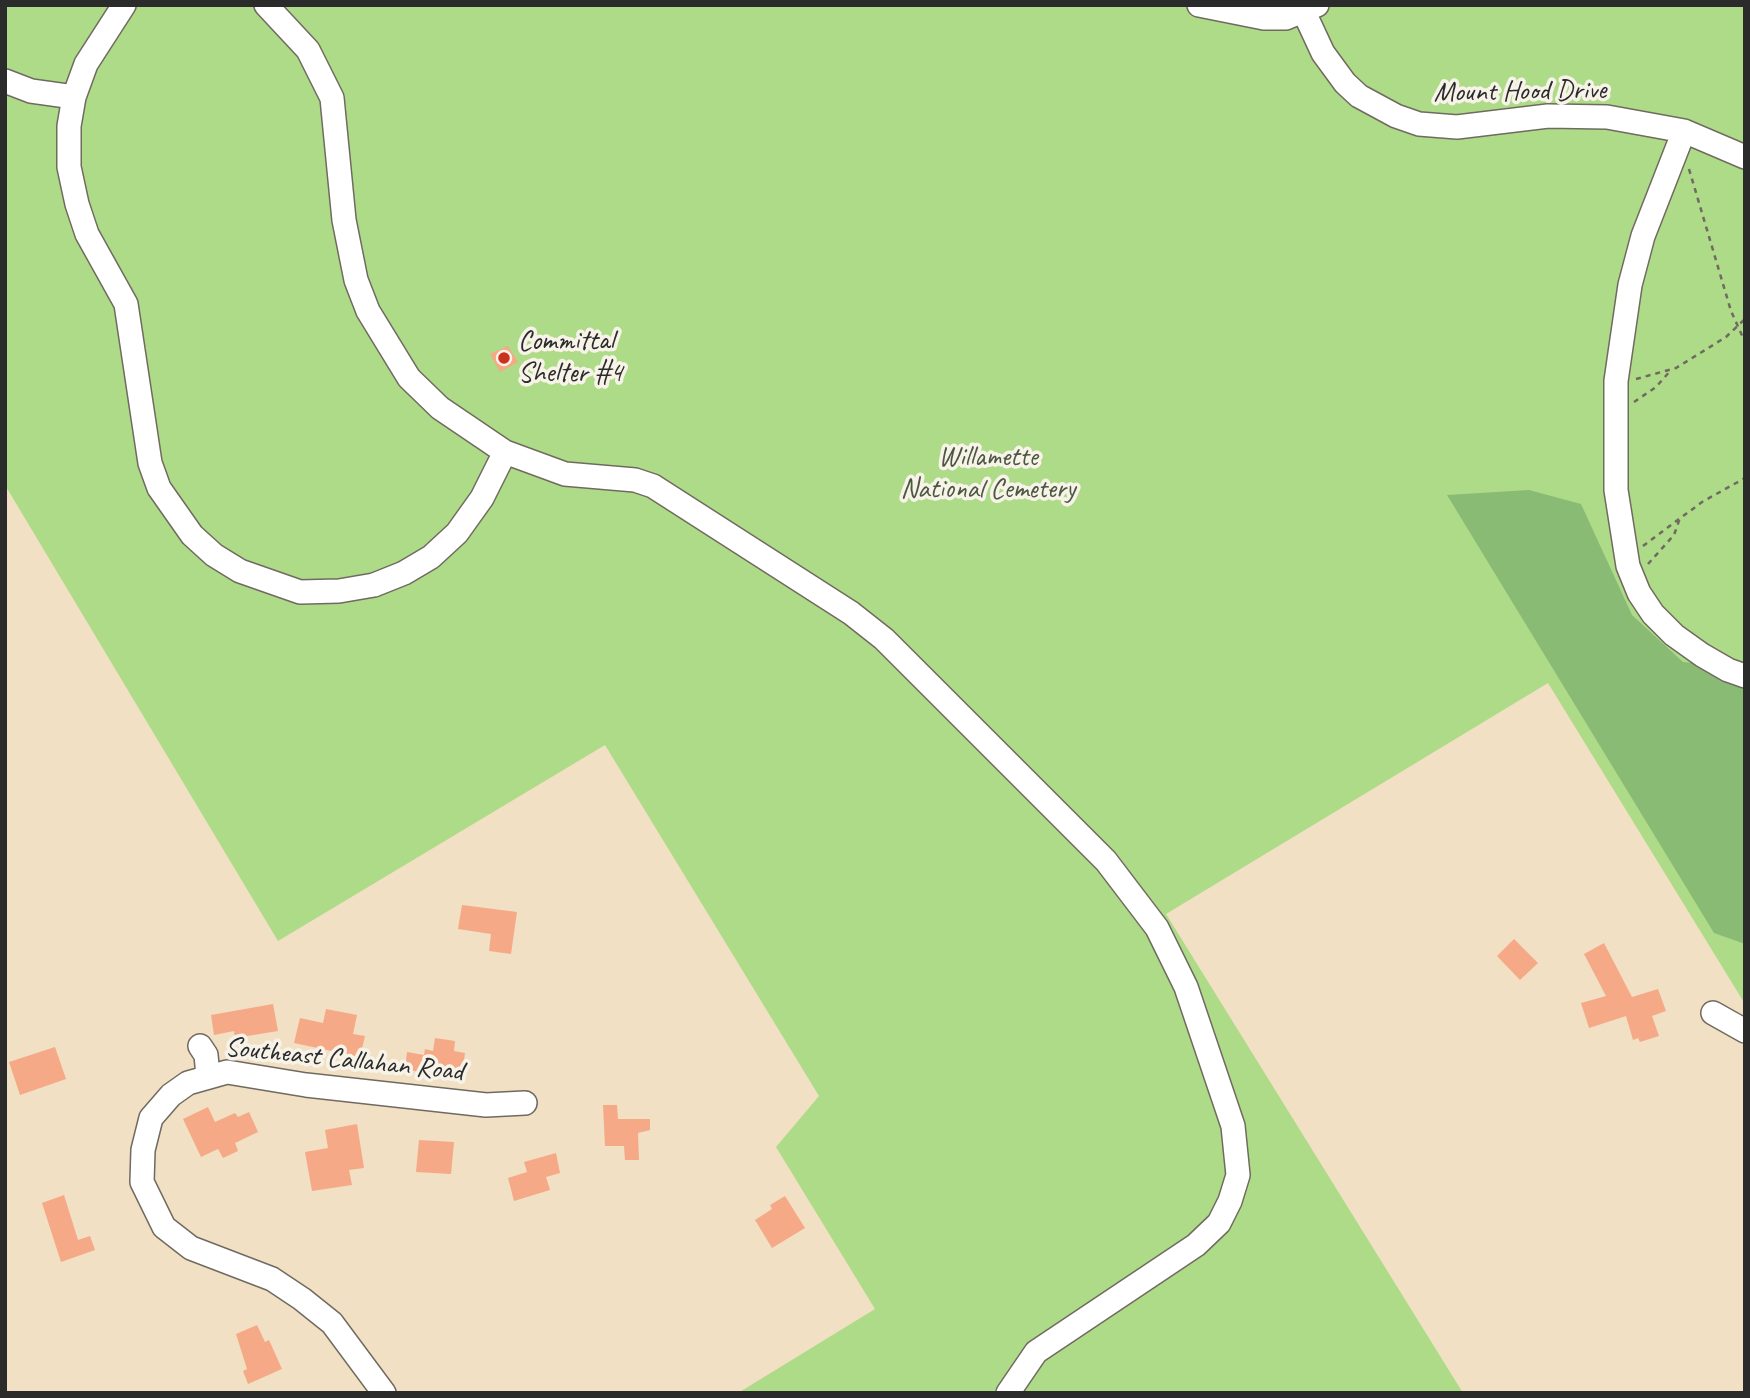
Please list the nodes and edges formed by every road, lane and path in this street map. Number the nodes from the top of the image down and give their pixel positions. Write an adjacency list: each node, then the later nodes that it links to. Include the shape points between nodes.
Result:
1 (124, 5): 6 (street, via 92,52)
2 (266, 5): 15 (street, via 308,50 332,98 347,243 368,311 409,378 440,408)
3 (1199, 5): 4 (street, via 1256,18 1286,18)
4 (1310, 8): 7 (street, Mount Hood Drive, via 1323,53 1345,83 1376,107 1419,124 1457,127 1576,116 1636,121)
5 (5, 81): 6 (street, via 31,91)
6 (74, 97): 15 (street, via 69,167 76,204 87,234 126,304 150,463 174,514 214,555 240,571 300,592 374,585 431,557 457,533 482,498)
7 (1682, 137): 8 (street, Mount Hood Drive); 10 (path); 13 (street, via 1643,236 1623,323)
8 (1745, 157)
9 (1745, 319): 10 (path)
10 (1738, 326): 11 (path); 12 (path)
11 (1745, 342)
12 (1672, 369): 13 (path); 14 (path, via 1642,398)
13 (1616, 384): 14 (street)
14 (1616, 412): 18 (street, via 1616,490)
15 (505, 452): 26 (street, via 565,474 653,486 851,613 884,639 1106,861 1162,937 1186,988 1233,1126 1238,1175 1230,1201 1219,1223 1196,1245 1037,1352)
16 (1745, 478): 17 (path)
17 (1681, 517): 18 (path); 18 (path, via 1674,535)
18 (1630, 569): 19 (street, via 1653,614 1674,635 1727,670)
19 (1745, 676)
20 (1713, 1013): 21 (street)
21 (1745, 1031)
22 (200, 1046): 23 (street)
23 (208, 1076): 24 (street, Southeast Callahan Road, via 227,1072 486,1105); 25 (street, Southeast Callahan Road, via 171,1095 151,1118 142,1182 155,1212 164,1227 191,1248 272,1279 302,1299 332,1323)
24 (525, 1103)
25 (384, 1393)
26 (1008, 1393)

